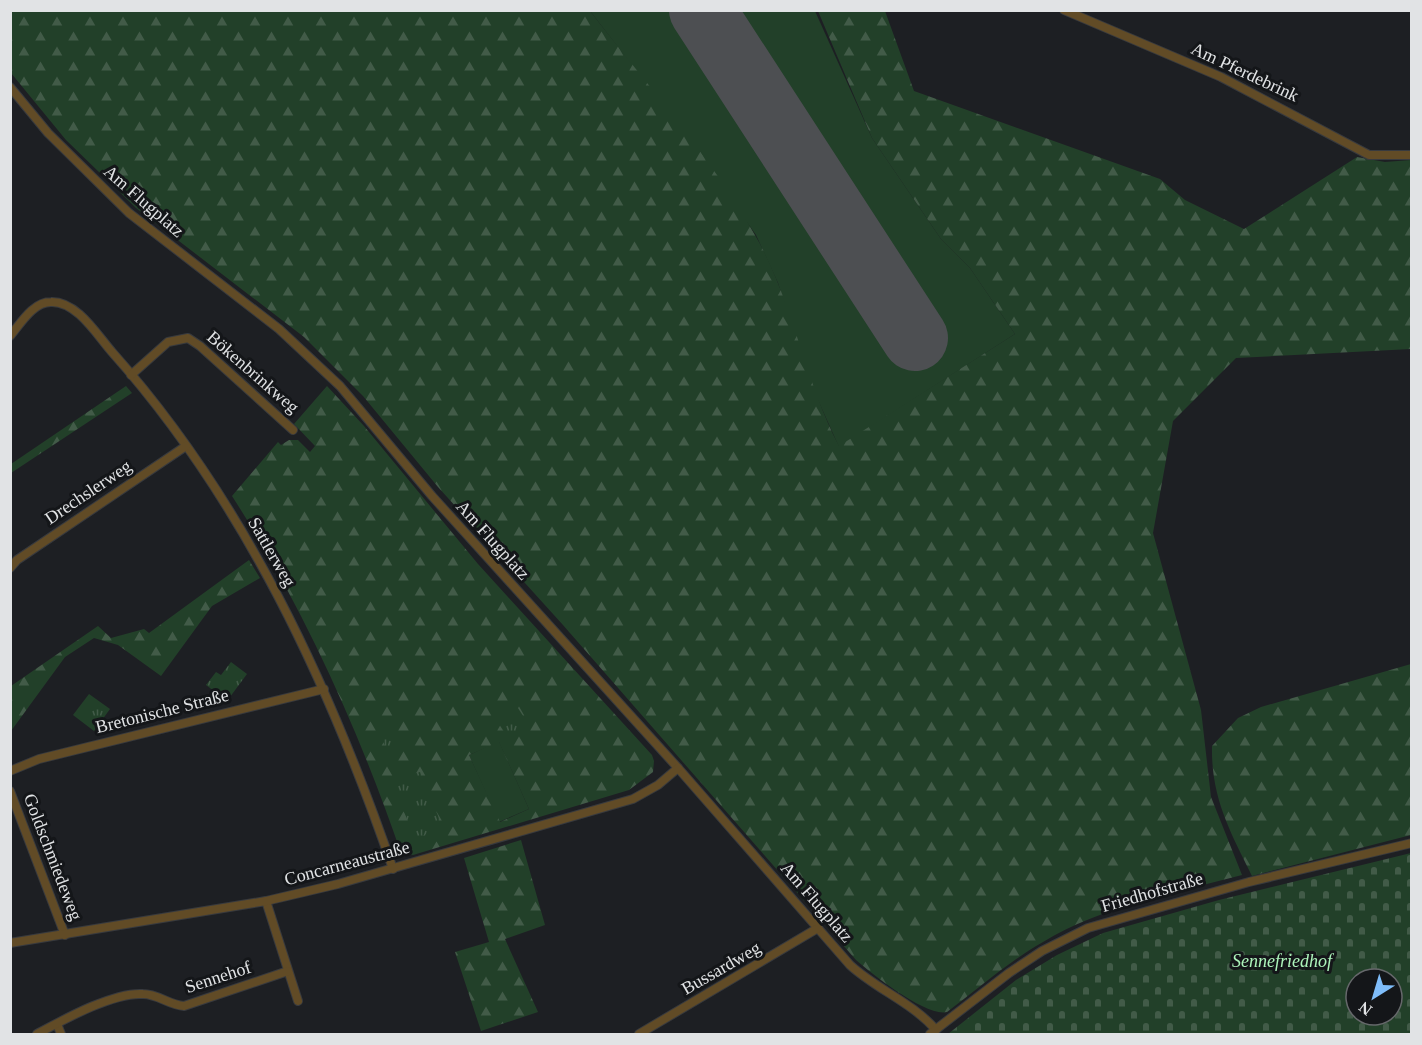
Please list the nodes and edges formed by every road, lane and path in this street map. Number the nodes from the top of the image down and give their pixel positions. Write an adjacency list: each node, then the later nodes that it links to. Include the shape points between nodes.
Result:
1 (1064, 10): 3 (street, Am Pferdebrink, via 1221,77 1367,154)
2 (10, 87): 10 (street, Am Flugplatz, via 48,133 129,213 279,329 340,386 460,527)
3 (1412, 154)
4 (10, 336): 5 (street, Sattlerweg, via 35,308 51,302 71,308)
5 (131, 375): 6 (street, Bökenbrinkweg, via 168,342 188,338); 7 (street, Sattlerweg)
6 (293, 430)
7 (186, 446): 8 (street, Drechslerweg); 9 (street, Sattlerweg, via 261,564)
8 (10, 568)
9 (324, 689): 11 (street, Bretonische Straße, via 39,759); 14 (street, Sattlerweg, via 360,773)
10 (678, 768): 14 (street, Concarneaustraße, via 633,799); 16 (street, Am Flugplatz)
11 (10, 771)
12 (10, 791): 17 (street, Goldschmiedeweg)
13 (1412, 843): 22 (street, Friedhofstraße, via 1249,882 1088,928 1009,973)
14 (393, 869): 15 (street, Concarneaustraße)
15 (266, 901): 17 (street, Concarneaustraße); 19 (street)
16 (818, 928): 22 (street, Am Flugplatz, via 861,975 924,1018); 25 (street, Bussardweg)
17 (65, 935): 18 (street, Concarneaustraße)
18 (10, 944)
19 (288, 971): 20 (street); 21 (street, Sennehof, via 184,1006 152,995 134,994 88,1008)
20 (298, 1001)
21 (57, 1024): 23 (street, Sennehof); 24 (street)
22 (933, 1033)
23 (37, 1035)
24 (61, 1035)
25 (639, 1035)

